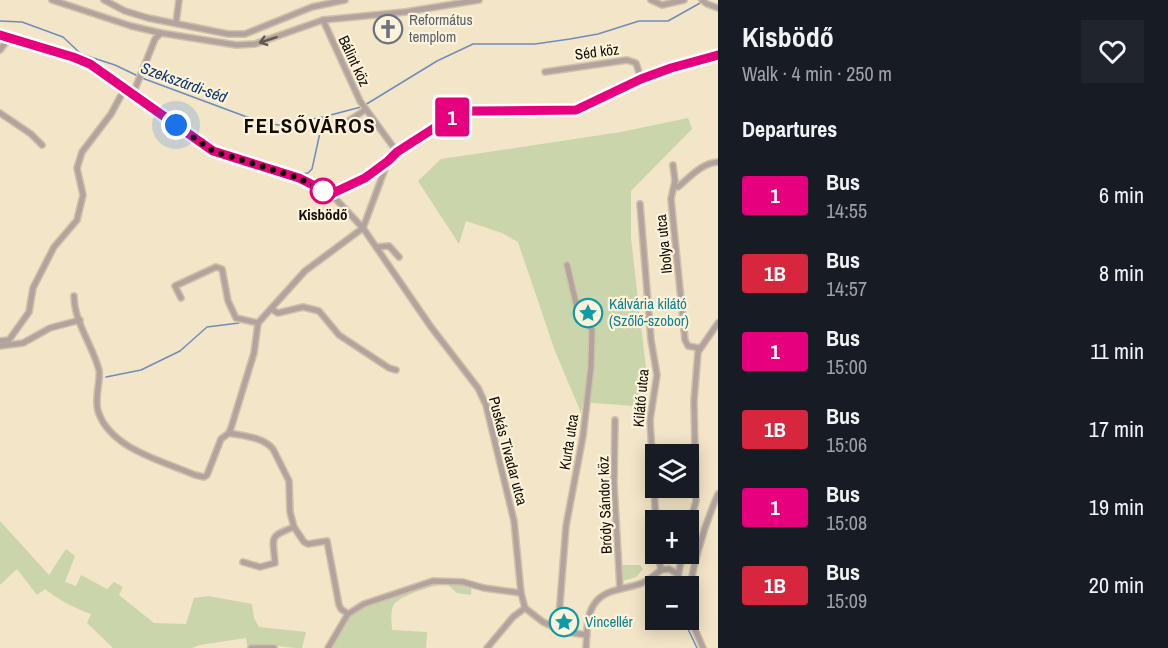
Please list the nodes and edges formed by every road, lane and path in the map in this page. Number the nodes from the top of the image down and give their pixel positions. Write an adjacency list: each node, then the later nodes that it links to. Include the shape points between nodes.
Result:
1 (52, 0): 12 (street)
2 (104, 0): 11 (street, via 125,11)
3 (178, 0): 11 (street)
4 (345, 0): 11 (street, via 312,7 245,34)
5 (479, 0): 10 (street)
6 (651, 0): 7 (street, via 663,5)
7 (684, 0)
8 (702, 0): 9 (street)
9 (718, 8)
10 (323, 20): 13 (street, one-way to 13, via 255,44 236,45); 25 (street, Bálint köz)
11 (176, 23)
12 (131, 26): 13 (street); 16 (street)
13 (161, 33): 16 (street)
14 (0, 35): 15 (street)
15 (9, 38): 17 (street); 23 (street, via 90,64)
16 (155, 39): 24 (street)
17 (5, 45): 18 (street); 20 (street)
18 (0, 51)
19 (718, 55): 22 (street)
20 (0, 57)
21 (545, 72): 22 (street, Séd köz, via 627,60 636,63)
22 (641, 79): 29 (street, via 576,110 473,111 453,116)
23 (125, 88): 24 (street); 46 (street, via 77,163 83,195 77,220 54,247 33,288 25,320 9,340)
24 (134, 94): 34 (street, via 213,151 299,178)
25 (365, 110): 27 (street, Bálint köz); 29 (street, Bálint köz)
26 (0, 113): 28 (street)
27 (335, 130)
28 (42, 145)
29 (397, 152): 30 (street)
30 (388, 161): 34 (street, via 365,178); 36 (street)
31 (718, 162): 33 (street, via 702,166)
32 (673, 165): 47 (street, Ibolya utca, via 671,199 686,340 688,346)
33 (678, 187)
34 (331, 194): 36 (street, Puskás Tivadar utca)
35 (640, 204): 52 (street, Kilátó utca, via 657,375 650,420)
36 (363, 228): 37 (street, Puskás Tivadar utca); 42 (street, via 305,272)
37 (377, 247): 38 (street, via 387,245); 62 (street, Puskás Tivadar utca, via 478,388 486,405 514,521)
38 (399, 257)
39 (567, 265): 65 (street, Kurta utca, via 579,316 592,330 591,367 566,526)
40 (74, 296): 43 (street)
41 (181, 298): 44 (street, via 175,286 216,267 222,269 228,301 236,318)
42 (271, 309): 44 (street); 48 (street, via 278,313 303,307 319,311 339,335)
43 (80, 320): 46 (street, via 50,328 23,343); 50 (street, via 99,372 98,413 114,436 142,453 204,477 221,439)
44 (258, 323): 50 (street, via 254,353)
45 (718, 323): 47 (street)
46 (0, 343)
47 (698, 350): 53 (street)
48 (396, 370)
49 (615, 420): 61 (street, Bródy Sándor köz)
50 (229, 433): 54 (street, via 253,438 273,449 289,481)
51 (718, 494): 60 (street)
52 (655, 510)
53 (693, 510)
54 (294, 527): 55 (street, via 275,534 275,563 260,567); 64 (street, via 304,543 327,541 339,604)
55 (243, 562)
56 (660, 564): 58 (street)
57 (680, 564): 59 (street)
58 (661, 570): 59 (street); 61 (street, via 643,582)
59 (678, 574)
60 (693, 576)
61 (620, 589): 67 (street, via 607,593 593,605)
62 (521, 593): 63 (street, Puskás Tivadar utca); 64 (street, via 463,582 433,581 364,604)
63 (525, 608): 65 (street); 71 (street)
64 (348, 614): 70 (street)
65 (556, 628): 67 (street)
66 (695, 630): 73 (street)
67 (587, 635): 72 (street)
68 (251, 648): 69 (street)
69 (274, 648)
70 (328, 648)
71 (487, 648)
72 (586, 648)
73 (703, 648)

